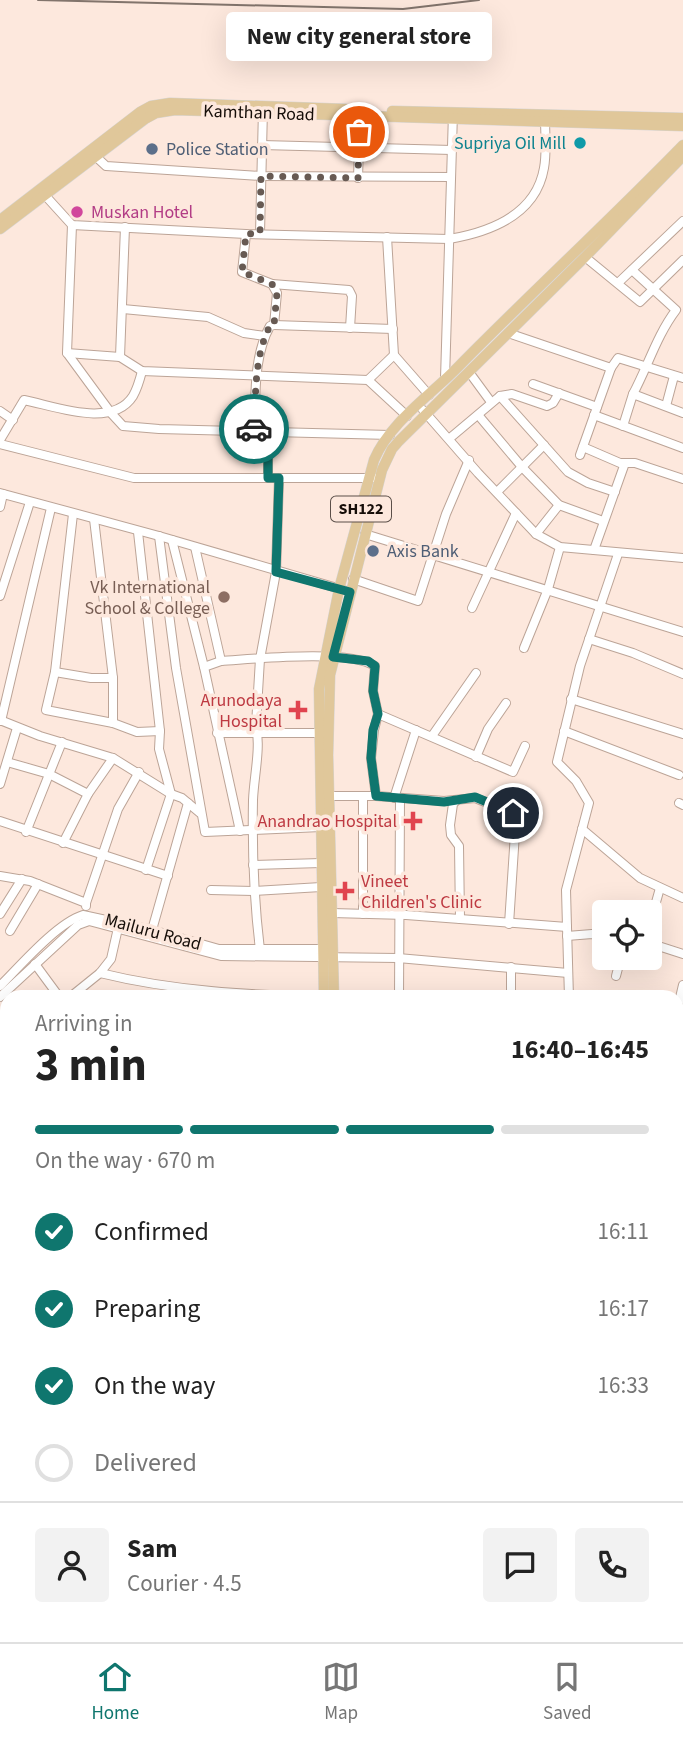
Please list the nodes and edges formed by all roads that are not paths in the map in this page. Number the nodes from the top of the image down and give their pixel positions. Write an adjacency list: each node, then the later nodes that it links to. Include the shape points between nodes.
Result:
1 (263, 110): 2 (main road, Kamthan Road); 3 (main road, Kamthan Road); 7 (street); 11 (main road, Kamthan Road, via 170,103 151,106 122,124)
2 (359, 116): 3 (main road, Kamthan Road); 9 (street)
3 (453, 116): 5 (main road, Kamthan Road); 10 (street)
4 (683, 118): 5 (main road, Kamthan Road)
5 (545, 119): 6 (main road, Kamthan Road); 26 (street, via 544,170 533,197 510,220)
6 (683, 126)
7 (261, 145): 9 (street); 13 (street)
8 (683, 145): 49 (main road, SH122)
9 (359, 148): 10 (street); 15 (street)
10 (452, 150): 14 (street)
11 (93, 154): 13 (street, via 106,166); 16 (main road, Kamthan Road)
12 (683, 156): 27 (main road)
13 (261, 176): 15 (street); 23 (street)
14 (452, 177): 15 (street); 26 (street)
15 (358, 178)
16 (43, 192): 17 (main road, Kamthan Road); 20 (street)
17 (19, 210): 18 (main road, Kamthan Road); 22 (main road, Kamthan Road)
18 (0, 220)
19 (683, 221): 29 (street)
20 (72, 225): 21 (street); 40 (street)
21 (125, 228): 24 (street); 34 (street)
22 (0, 229)
23 (260, 233): 24 (street); 25 (street)
24 (246, 234): 31 (street, via 242,272)
25 (387, 237): 26 (street); 37 (street)
26 (449, 239): 49 (street)
27 (586, 257): 30 (street); 38 (main road)
28 (683, 260): 32 (street)
29 (632, 270): 30 (street); 32 (street)
30 (618, 283): 32 (street, via 640,302)
31 (272, 284): 35 (street, via 277,293); 36 (street, via 349,290)
32 (652, 288): 33 (street)
33 (679, 307): 43 (street, via 662,330)
34 (122, 309): 39 (street, via 208,317 239,331); 42 (street)
35 (274, 325): 36 (street); 39 (street)
36 (350, 328): 37 (street)
37 (393, 329): 41 (street)
38 (508, 333): 44 (street); 46 (main road)
39 (265, 335): 47 (street)
40 (67, 353): 42 (street); 61 (street)
41 (394, 355): 50 (street); 54 (street)
42 (120, 357): 45 (street)
43 (647, 367): 44 (street, via 618,358); 48 (street); 53 (street)
44 (611, 368): 60 (street)
45 (142, 371): 47 (street); 61 (street, via 132,397)
46 (469, 372): 56 (street); 63 (main road)
47 (256, 375): 50 (street); 68 (street)
48 (679, 377): 58 (street)
49 (445, 379): 54 (main road, SH122)
50 (368, 380): 64 (street)
51 (533, 384): 52 (street)
52 (559, 393): 55 (street, via 547,406 512,394); 60 (street)
53 (633, 394): 58 (street); 67 (street)
54 (429, 395): 57 (main road, SH122)
55 (500, 396): 56 (street); 73 (street)
56 (491, 401): 65 (street)
57 (418, 405): 63 (street); 64 (main road, SH122)
58 (666, 406): 62 (street)
59 (0, 411): 66 (street)
60 (596, 411): 67 (street); 76 (street, via 582,451)
61 (111, 413): 66 (street, via 93,414 24,400); 68 (street, via 123,426)
62 (683, 413)
63 (428, 414): 71 (street); 81 (main road, via 392,449)
64 (407, 416): 70 (main road, SH122)
65 (478, 416): 71 (street); 77 (street)
66 (13, 419): 72 (street)
67 (623, 426): 74 (street)
68 (254, 431): 69 (street)
69 (268, 431): 70 (street); 78 (street)
70 (390, 435): 80 (main road, SH122)
71 (450, 438): 75 (street)
72 (0, 442): 78 (street, via 134,478)
73 (544, 445): 77 (street); 84 (street, via 568,472)
74 (683, 448)
75 (469, 460): 83 (street); 103 (street)
76 (625, 463): 82 (street); 84 (street)
77 (522, 467): 83 (street); 87 (street)
78 (268, 478): 79 (street)
79 (279, 478): 80 (street); 105 (street)
80 (368, 478): 81 (street); 109 (main road, SH122)
81 (380, 478): 95 (main road)
82 (683, 479)
83 (497, 492): 90 (street)
84 (615, 492): 93 (street)
85 (2, 494): 86 (street); 88 (street)
86 (30, 502): 89 (street); 110 (street)
87 (559, 505): 93 (street); 96 (street)
88 (0, 507)
89 (51, 508): 91 (street); 127 (street)
90 (516, 513): 96 (street); 106 (street)
91 (73, 514): 92 (street); 120 (street)
92 (94, 519): 94 (street); 123 (street)
93 (603, 521): 101 (street)
94 (138, 532): 97 (street); 131 (street)
95 (365, 534): 103 (street); 107 (main road)
96 (536, 534): 100 (street)
97 (159, 536): 98 (street); 155 (street)
98 (172, 540): 99 (street); 119 (street)
99 (195, 547): 105 (street); 118 (street)
100 (559, 547): 101 (street); 108 (street)
101 (594, 550): 102 (street)
102 (618, 554): 104 (street); 111 (street)
103 (433, 555): 106 (street); 107 (street, via 418,601)
104 (683, 558)
105 (276, 572): 109 (street); 117 (street)
106 (490, 574): 108 (street); 112 (street)
107 (353, 579): 109 (main road)
108 (548, 589): 111 (street); 115 (street)
109 (344, 590): 116 (main road, SH122)
110 (0, 596)
111 (599, 607): 113 (street); 114 (street)
112 (472, 608)
113 (683, 632)
114 (589, 639): 122 (street); 124 (street)
115 (524, 648)
116 (329, 657): 117 (street); 126 (street, via 368,661 375,666 373,691); 135 (main road, SH122, via 319,689); 149 (main road)
117 (260, 659): 118 (street); 134 (street)
118 (221, 661): 119 (street)
119 (204, 667): 133 (street)
120 (55, 672): 123 (street); 128 (street, via 46,709)
121 (476, 673): 137 (street)
122 (683, 674)
123 (113, 678): 128 (street)
124 (571, 699): 132 (street); 136 (street)
125 (506, 703): 140 (street)
126 (378, 714): 130 (street); 150 (street, via 371,758)
127 (1, 721): 129 (street)
128 (113, 723): 131 (street, via 137,732)
129 (17, 728): 138 (street); 142 (street)
130 (416, 730): 137 (street); 152 (street)
131 (160, 731): 148 (street, via 159,749)
132 (564, 731): 145 (street); 158 (street, via 557,762 589,803)
133 (217, 733): 134 (street); 159 (street)
134 (258, 733): 135 (street); 160 (street)
135 (319, 733): 157 (main road, SH122)
136 (683, 734)
137 (432, 736): 140 (street)
138 (62, 742): 141 (street); 144 (street)
139 (525, 746): 140 (street, via 513,772)
140 (476, 757)
141 (113, 758): 143 (street); 147 (street)
142 (7, 762): 144 (street); 146 (street)
143 (139, 772): 148 (street); 163 (street, via 118,809)
144 (49, 774): 147 (street); 161 (street)
145 (679, 775)
146 (0, 784)
147 (88, 794): 162 (street)
148 (171, 794): 154 (street); 166 (street)
149 (330, 796): 151 (street); 178 (main road)
150 (376, 796): 151 (street); 152 (street)
151 (363, 797): 180 (street)
152 (397, 798): 153 (street); 182 (street)
153 (457, 800): 183 (street, via 450,825 458,846); 184 (street, via 475,797 516,818)
154 (188, 803): 155 (street); 168 (street)
155 (200, 813): 159 (street, via 205,832)
156 (0, 821): 161 (street)
157 (321, 827): 160 (street); 164 (main road, SH122)
158 (582, 830): 172 (street, via 629,870); 188 (street, via 566,890)
159 (240, 831): 160 (street)
160 (252, 831): 165 (street)
161 (26, 832): 162 (street)
162 (63, 843): 163 (street)
163 (102, 856): 166 (street); 177 (street)
164 (321, 863): 165 (street); 171 (main road, SH122)
165 (253, 865): 174 (street)
166 (146, 870): 168 (street)
167 (0, 876): 169 (street)
168 (168, 876): 186 (street)
169 (22, 879): 170 (street); 179 (street)
170 (38, 884): 177 (street); 187 (street)
171 (321, 887): 174 (street); 192 (main road, SH122)
172 (660, 888): 175 (street); 176 (street)
173 (211, 890): 174 (street)
174 (253, 891): 191 (street)
175 (683, 898)
176 (657, 900)
177 (86, 903): 181 (street)
178 (332, 913): 180 (street); 192 (main road)
179 (0, 914)
180 (363, 914): 182 (street)
181 (83, 915): 186 (street, Mailuru Road); 201 (street, Mailuru Road, via 50,937)
182 (400, 915): 183 (street); 194 (street)
183 (460, 919): 184 (street)
184 (509, 924): 188 (street)
185 (118, 928): 192 (street, via 221,956); 195 (street, via 80,923); 198 (street, via 111,959)
186 (152, 930): 191 (street, Mailuru Road, via 215,948)
187 (10, 931)
188 (567, 932): 189 (street); 199 (street)
189 (592, 934)
190 (662, 947): 193 (street)
191 (260, 950): 192 (street, Mailuru Road)
192 (328, 953): 194 (street); 206 (main road, SH122)
193 (683, 954)
194 (398, 958): 196 (street); 207 (street)
195 (35, 964): 202 (street); 203 (street)
196 (511, 967): 199 (street); 208 (street)
197 (618, 970): 200 (street)
198 (100, 973): 204 (street); 205 (street)
199 (568, 973): 209 (street)
200 (616, 976)
201 (6, 990)
202 (6, 990)
203 (54, 990)
204 (79, 990)
205 (201, 990)
206 (331, 990)
207 (399, 990)
208 (511, 990)
209 (569, 990)

